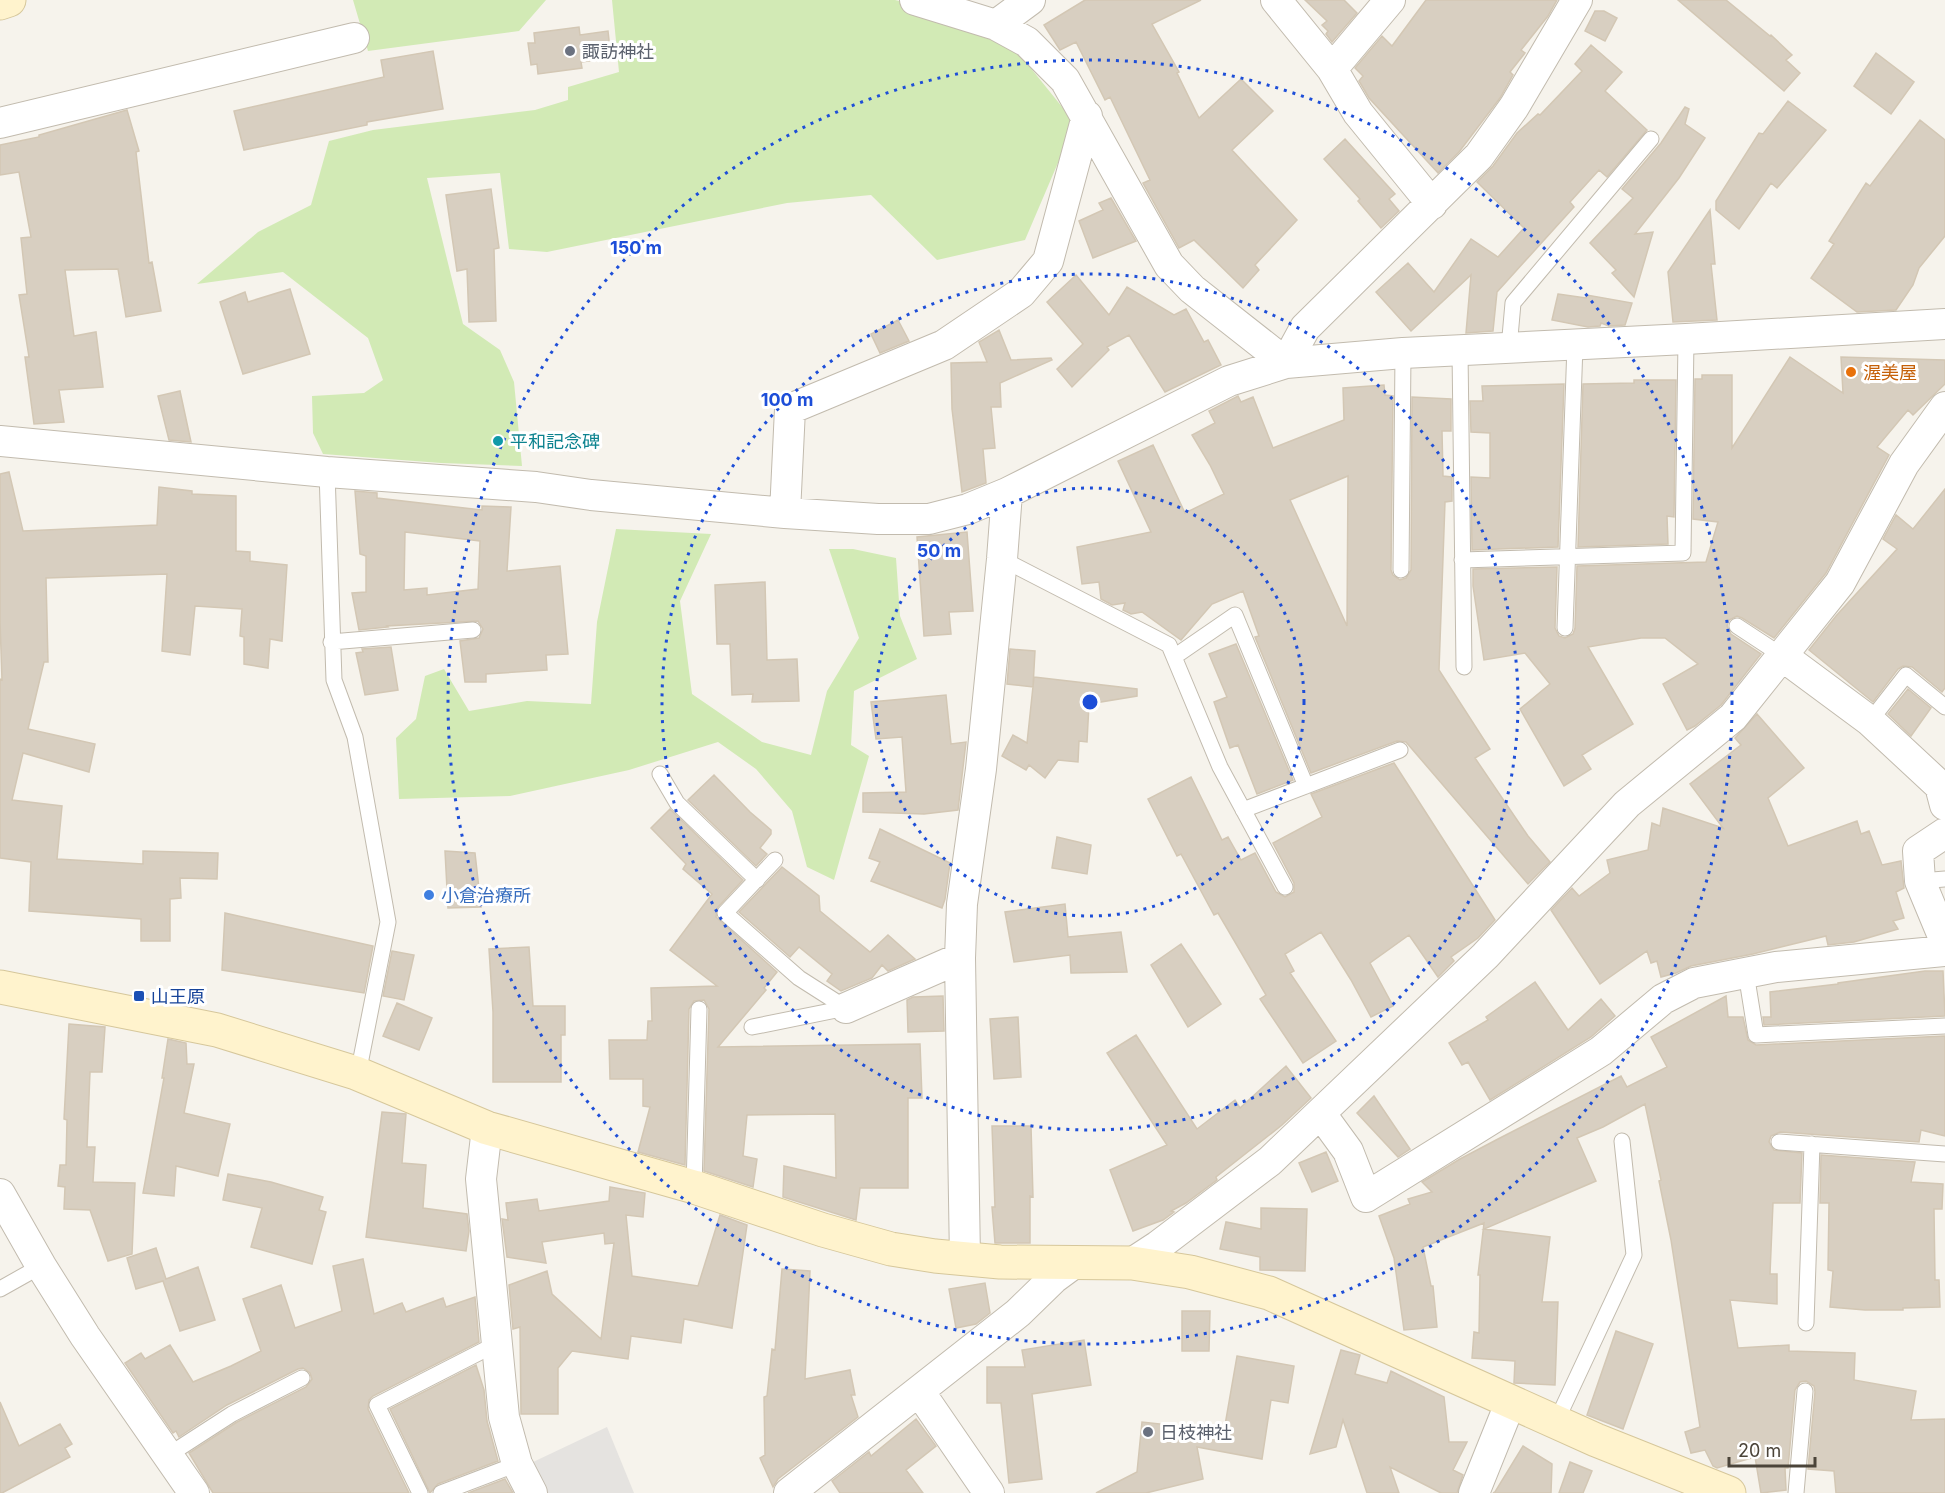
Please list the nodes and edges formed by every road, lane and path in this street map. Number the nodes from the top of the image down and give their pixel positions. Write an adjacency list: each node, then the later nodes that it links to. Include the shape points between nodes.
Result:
1 (9, 0): 7 (street)
2 (915, 0): 8 (street)
3 (1030, 0): 8 (street)
4 (1276, 0): 10 (street)
5 (1390, 0): 10 (street)
6 (1577, 0): 14 (street, via 1514,107 1479,156)
7 (0, 3)
8 (996, 25): 11 (street, via 1027,42 1065,80)
9 (354, 38): 12 (street)
10 (1332, 69): 14 (street, via 1358,113)
11 (1087, 116): 21 (street, via 1169,265 1192,289); 26 (street, via 1048,261 1021,293 944,345 790,409)
12 (0, 123)
13 (1651, 139): 18 (lane, via 1512,303)
14 (1432, 204): 21 (street, via 1305,328)
15 (1945, 324): 16 (street)
16 (1686, 339): 17 (street); 27 (lane, via 1683,553)
17 (1575, 345): 18 (street); 27 (lane)
18 (1509, 348): 19 (street)
19 (1460, 351): 20 (street); 29 (lane)
20 (1403, 353): 21 (street); 30 (lane)
21 (1286, 363): 25 (street, via 1230,381)
22 (1945, 407): 35 (street, via 1904,464 1840,583)
23 (0, 441): 24 (street)
24 (327, 472): 26 (street, via 536,487); 34 (lane)
25 (1007, 493): 26 (street, via 929,519); 28 (street)
26 (785, 513)
27 (1567, 556): 29 (lane); 32 (lane)
28 (1002, 559): 36 (lane, via 1169,645); 52 (street, via 981,769 962,904)
29 (1462, 560): 37 (lane)
30 (1401, 570)
31 (1737, 626): 35 (lane)
32 (1565, 628)
33 (473, 630): 34 (lane)
34 (331, 642): 59 (lane, via 334,680 355,737 388,922)
35 (1781, 655): 39 (street); 60 (street, via 1733,717 1627,804 1485,956)
36 (1174, 657): 42 (lane, via 1235,615); 44 (lane)
37 (1464, 667)
38 (1945, 707): 39 (lane, via 1906,675)
39 (1870, 721): 43 (street, via 1940,786)
40 (1400, 750): 42 (lane)
41 (660, 774): 47 (lane, via 676,803)
42 (1306, 786): 44 (lane)
43 (1945, 805)
44 (1243, 810): 49 (lane)
45 (1945, 833): 48 (street, via 1918,851)
46 (775, 860): 47 (lane)
47 (757, 880): 55 (lane, via 726,913 799,978)
48 (1932, 880): 50 (street)
49 (1285, 887)
50 (1945, 941)
51 (1945, 951): 53 (street)
52 (960, 958): 55 (street); 68 (street)
53 (1746, 973): 57 (lane, via 1756,1035); 60 (street, via 1694,983 1663,999 1601,1051 1366,1197 1348,1151)
54 (0, 987): 59 (street, via 217,1030)
55 (846, 1008): 58 (lane)
56 (699, 1009): 66 (lane)
57 (1945, 1026)
58 (752, 1027)
59 (358, 1074): 61 (street)
60 (1321, 1114): 69 (street, via 1270,1161)
61 (487, 1128): 66 (street); 74 (street, via 481,1179)
62 (1622, 1142): 79 (lane, via 1634,1255)
63 (1779, 1142): 64 (lane)
64 (1812, 1144): 65 (lane); 73 (lane)
65 (1945, 1154)
66 (693, 1187): 68 (street, via 891,1249)
67 (0, 1194): 71 (street)
68 (965, 1259): 70 (street)
69 (1132, 1263): 70 (street); 78 (street, via 1190,1272 1269,1293)
70 (1074, 1264): 76 (street)
71 (41, 1266): 72 (lane); 80 (street)
72 (0, 1289)
73 (1806, 1323)
74 (498, 1343): 81 (street, via 504,1417); 83 (lane, via 377,1405)
75 (302, 1378): 80 (lane, via 232,1414)
76 (919, 1391): 86 (street); 87 (street)
77 (1805, 1391): 90 (lane)
78 (1511, 1401): 79 (street); 88 (street)
79 (1556, 1422): 89 (street)
80 (167, 1456): 82 (street)
81 (517, 1464): 84 (lane); 85 (street)
82 (194, 1493)
83 (420, 1493)
84 (441, 1493)
85 (532, 1493)
86 (789, 1493)
87 (989, 1493)
88 (1474, 1493)
89 (1729, 1493)
90 (1796, 1493)

